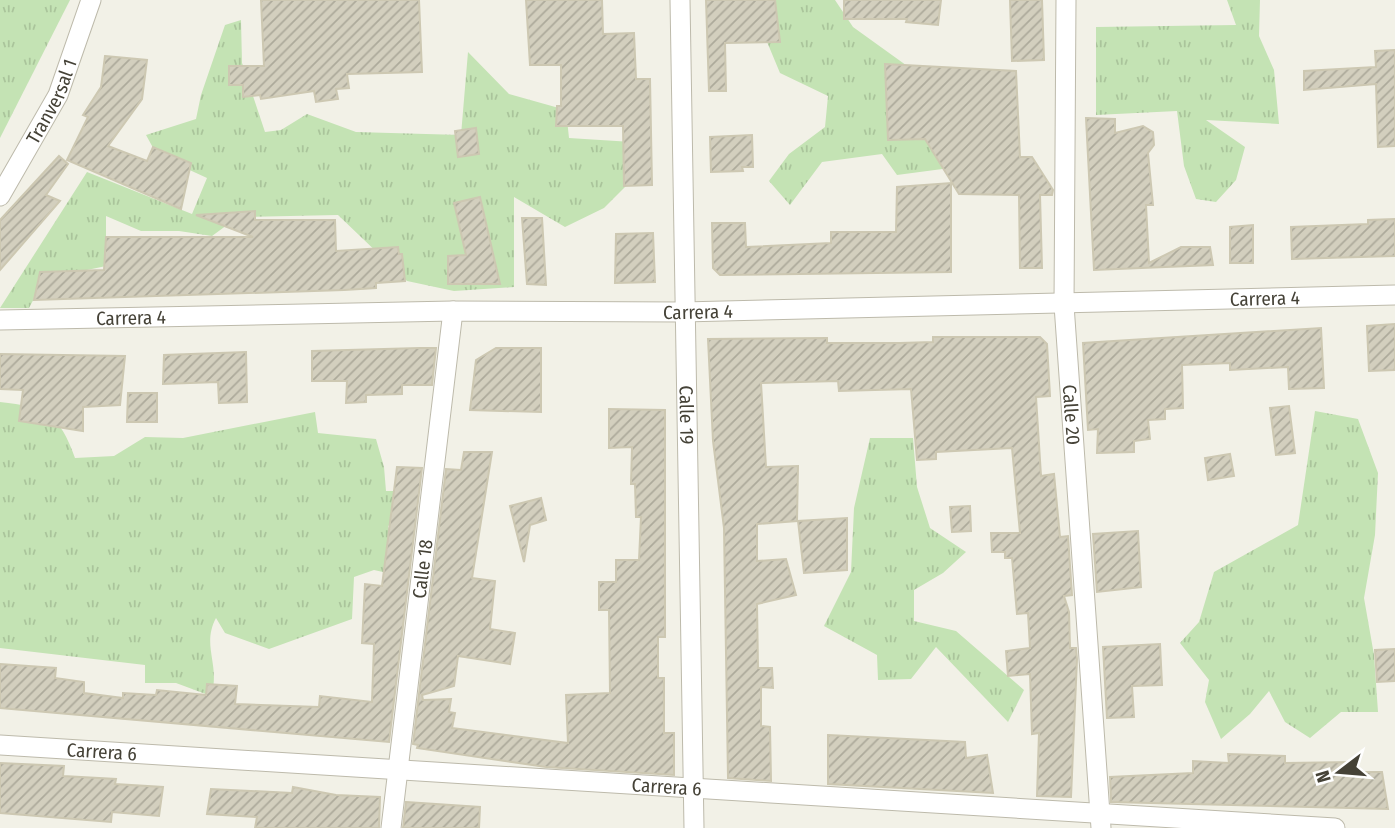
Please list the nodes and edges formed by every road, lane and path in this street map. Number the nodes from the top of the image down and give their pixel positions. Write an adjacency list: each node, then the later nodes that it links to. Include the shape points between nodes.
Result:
1 (92, 0): 4 (street, Tranversal 1, via 58,94)
2 (680, 0): 8 (street, Calle 19)
3 (1066, 0): 6 (street, Calle 20)
4 (0, 196)
5 (1395, 295): 6 (street, Carrera 4)
6 (1064, 305): 8 (street, Carrera 4); 13 (street, Calle 20)
7 (453, 311): 8 (street, Carrera 4); 9 (street, Carrera 4); 11 (street, Calle 18)
8 (683, 312): 12 (street, Calle 19)
9 (0, 320)
10 (0, 745): 11 (street, Carrera 6)
11 (400, 770): 12 (street, Carrera 6); 14 (street, Calle 18)
12 (692, 788): 13 (street, Carrera 6); 15 (street, Calle 19)
13 (1100, 821): 16 (street, Carrera 6)
14 (391, 828)
15 (694, 828)
16 (1335, 828)

